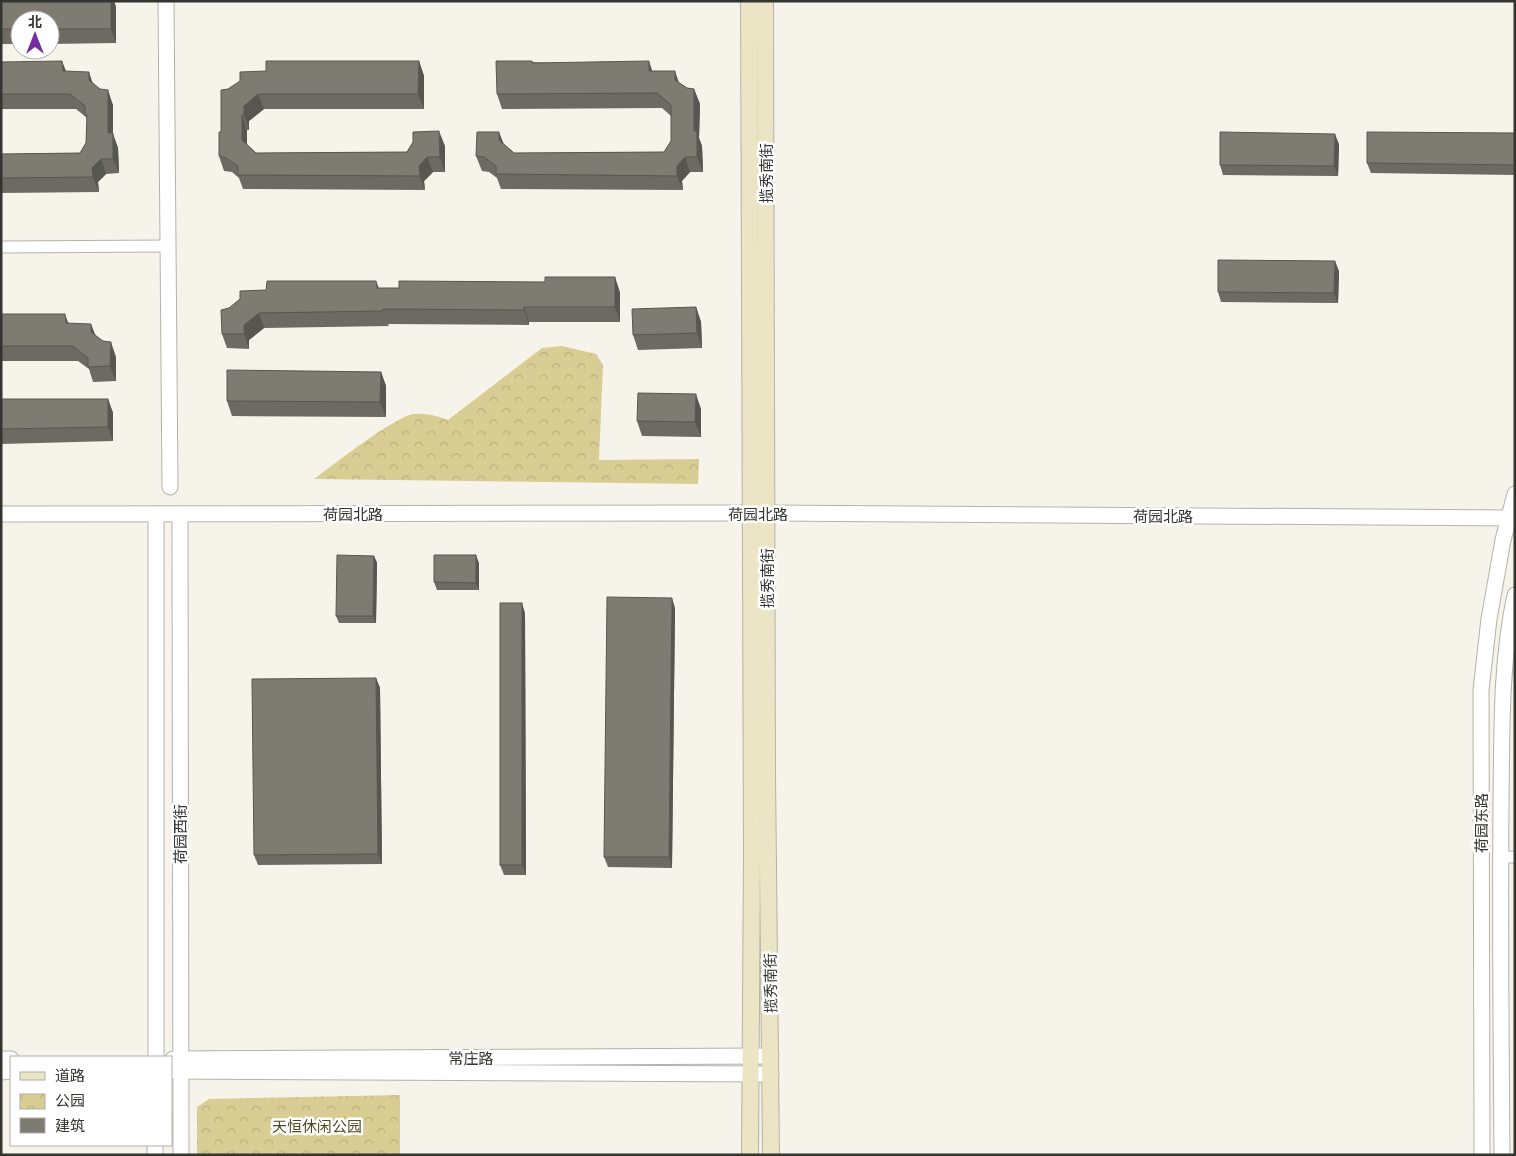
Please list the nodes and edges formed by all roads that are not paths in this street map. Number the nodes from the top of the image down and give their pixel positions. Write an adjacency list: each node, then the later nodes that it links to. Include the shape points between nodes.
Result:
1 (166, 1): 4 (street)
2 (748, 1): 12 (main road, 揽秀南街)
3 (765, 1): 8 (main road, 揽秀南街)
4 (168, 246): 5 (street); 6 (street)
5 (1, 247)
6 (170, 487)
7 (1515, 494): 13 (street, 荷园东路)
8 (767, 513): 12 (street, 荷园北路); 13 (street, 荷园北路); 18 (main road, 揽秀南街)
9 (1, 514): 10 (street, 荷园北路)
10 (156, 514): 11 (street, 荷园北路); 16 (street, 荷园西街)
11 (180, 514): 12 (street, 荷园北路); 19 (street, 荷园西街)
12 (750, 514): 17 (main road, 揽秀南街)
13 (1512, 518): 25 (street, 荷园东路, via 1503,540 1481,690)
14 (1515, 595): 15 (street, 荷园东路, via 1503,693)
15 (1508, 857): 26 (street, 荷园东路)
16 (156, 1056)
17 (750, 1056): 18 (street, 常庄路); 19 (street, 常庄路); 20 (main road, 揽秀南街)
18 (771, 1056): 21 (main road, 揽秀南街)
19 (176, 1065): 20 (street, 常庄路); 22 (street, 荷园西街)
20 (750, 1074): 21 (street, 常庄路); 23 (main road, 揽秀南街)
21 (771, 1074): 24 (main road, 揽秀南街)
22 (181, 1155)
23 (750, 1155)
24 (771, 1155)
25 (1482, 1155)
26 (1502, 1155)

